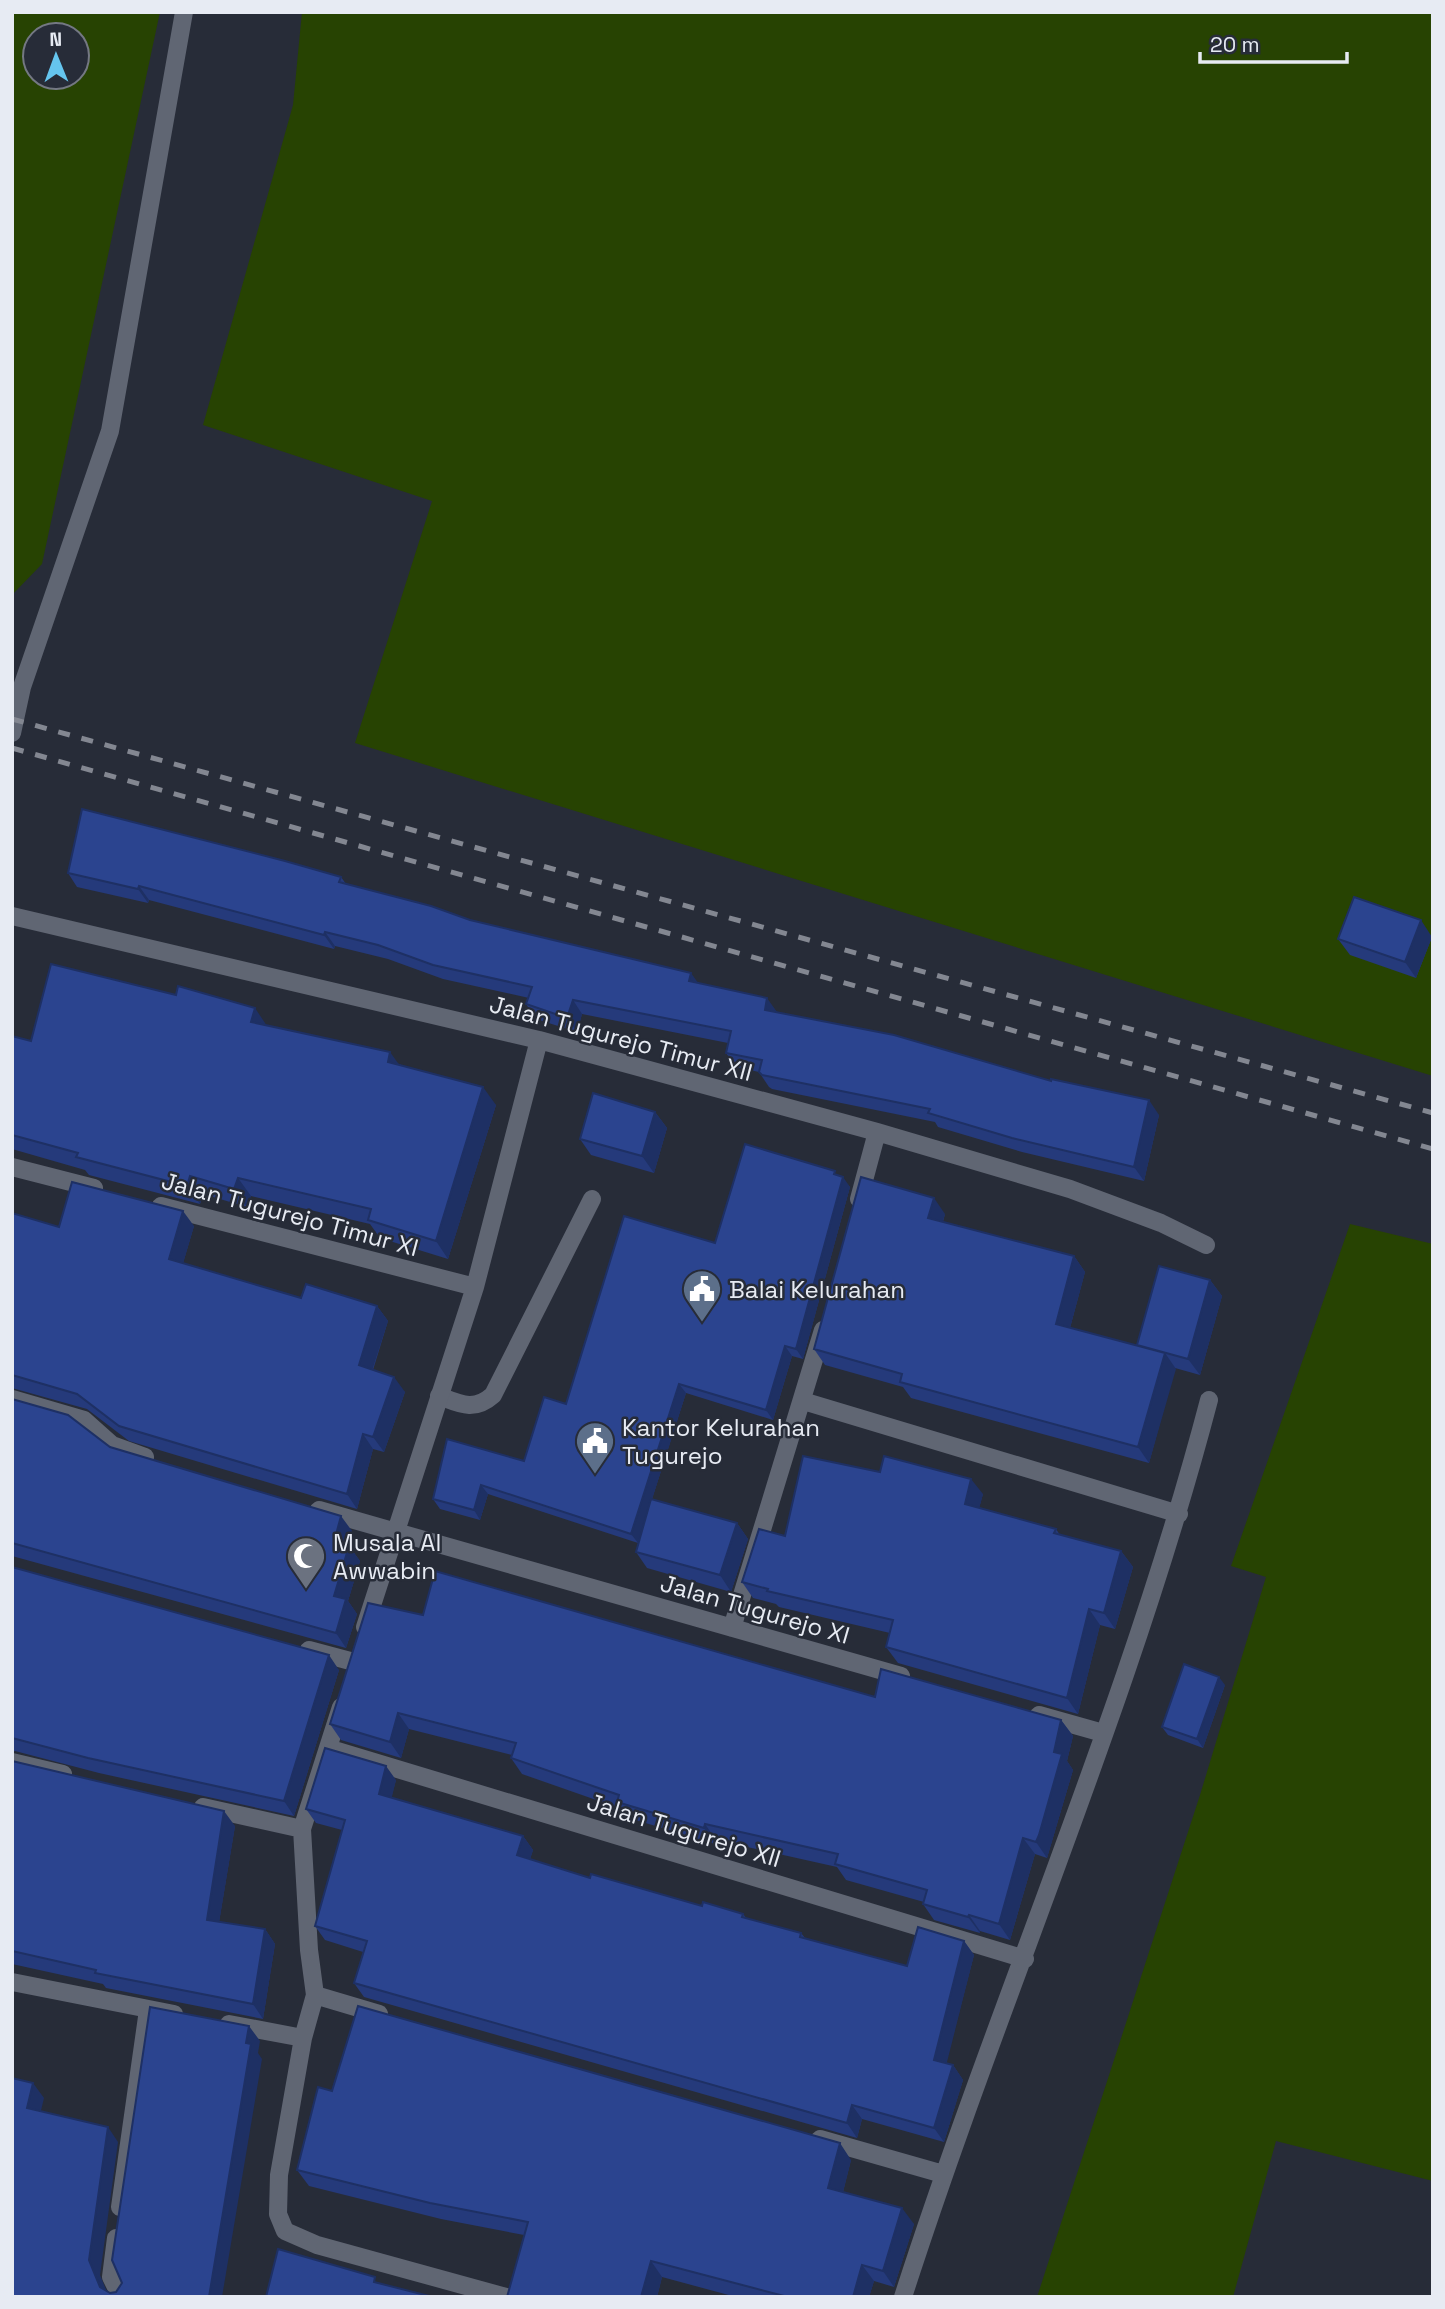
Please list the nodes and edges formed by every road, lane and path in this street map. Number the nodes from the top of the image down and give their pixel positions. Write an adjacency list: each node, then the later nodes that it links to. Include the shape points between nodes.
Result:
1 (184, 12): 2 (street, via 110,431)
2 (17, 681): 3 (street)
3 (12, 733)
4 (12, 916): 5 (street, Jalan Tugurejo Timur XII)
5 (539, 1040): 6 (street, Jalan Tugurejo Timur XII); 13 (street)
6 (877, 1132): 11 (street); 12 (street, Jalan Tugurejo Timur XII, via 1070,1189)
7 (12, 1167): 8 (street)
8 (118, 1194)
9 (592, 1199): 15 (street, via 493,1395 482,1405 468,1406)
10 (144, 1201): 13 (street, Jalan Tugurejo Timur XI)
11 (855, 1213)
12 (1206, 1245)
13 (475, 1287): 15 (street)
14 (829, 1307): 18 (street)
15 (439, 1396): 22 (street)
16 (12, 1399): 19 (street, via 84,1420 112,1445)
17 (1209, 1400): 21 (street)
18 (803, 1401): 21 (street); 23 (street)
19 (162, 1463)
20 (304, 1505): 22 (street, Jalan Tugurejo XI)
21 (1179, 1514): 28 (street)
22 (394, 1532): 23 (street, Jalan Tugurejo XI); 25 (street)
23 (732, 1628): 26 (street, Jalan Tugurejo XI)
24 (289, 1644): 25 (street)
25 (351, 1675): 29 (street)
26 (918, 1681)
27 (1024, 1711): 28 (street)
28 (1103, 1733): 34 (street)
29 (328, 1748): 33 (street); 34 (street, Jalan Tugurejo XII)
30 (12, 1762): 31 (street)
31 (85, 1781)
32 (187, 1804): 33 (street)
33 (302, 1829): 36 (street)
34 (1025, 1959): 43 (street)
35 (12, 1982): 37 (street)
36 (315, 1995): 39 (street); 41 (street)
37 (148, 2010): 38 (street); 44 (street, via 111,2277)
38 (187, 2017)
39 (394, 2018)
40 (212, 2021): 41 (street)
41 (303, 2038): 45 (street, via 279,2175 278,2214 285,2231 317,2245)
42 (800, 2133): 43 (street)
43 (943, 2174): 46 (street)
44 (121, 2297)
45 (506, 2297)
46 (903, 2297)

